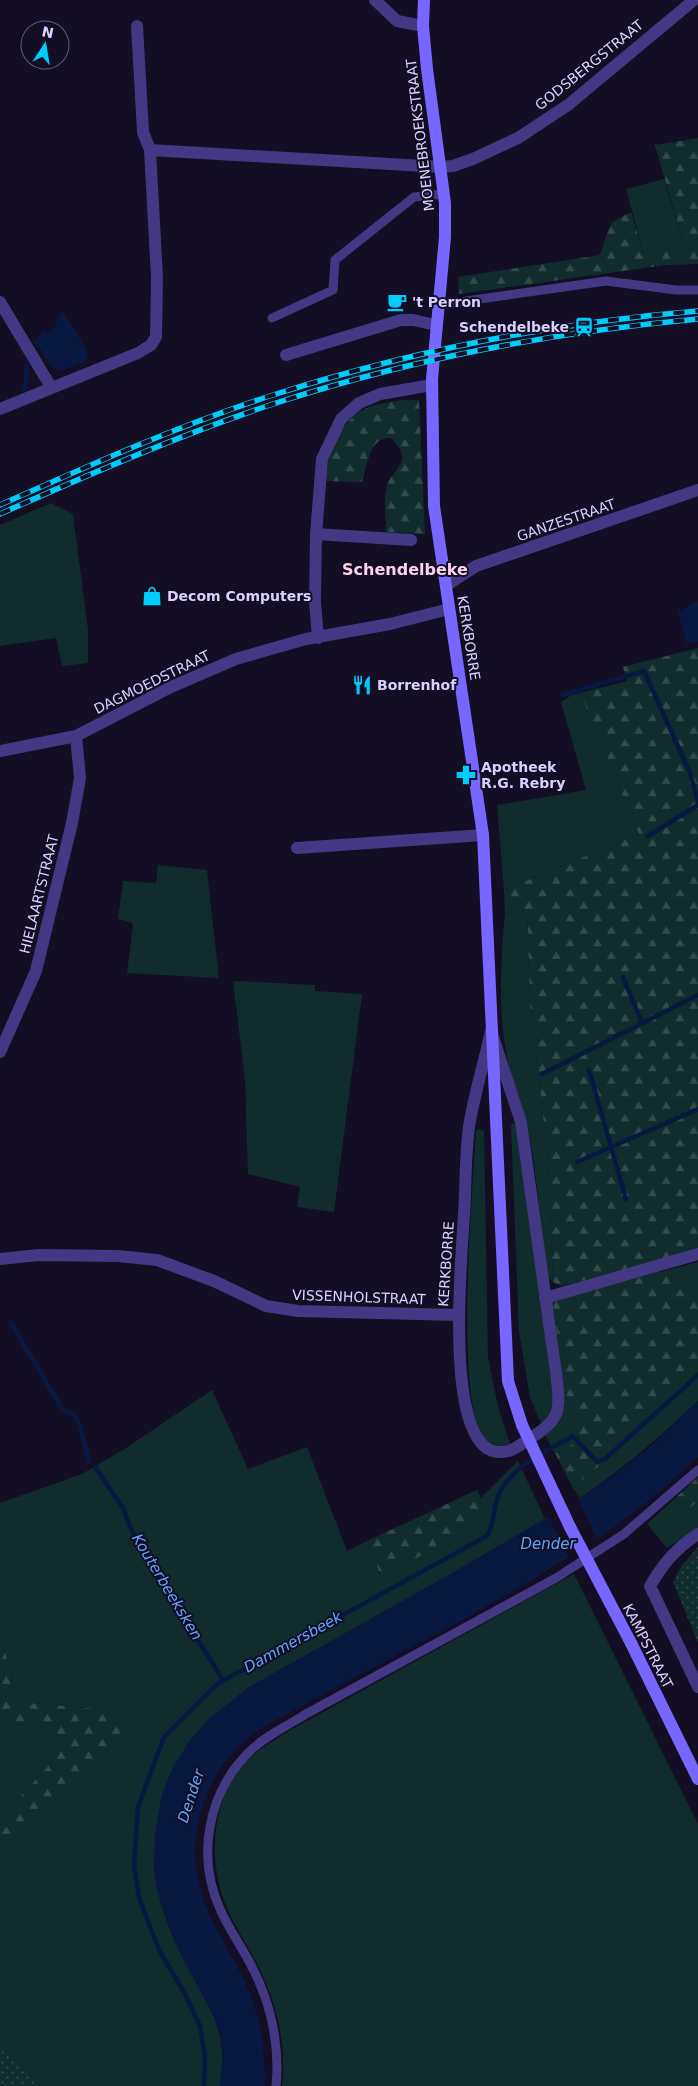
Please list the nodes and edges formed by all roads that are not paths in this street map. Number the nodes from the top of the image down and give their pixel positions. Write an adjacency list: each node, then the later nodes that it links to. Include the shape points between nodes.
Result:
1 (375, 0): 5 (street, via 397,21)
2 (424, 0): 5 (street, MOENEBROEKSTRAAT)
3 (694, 0): 7 (street, GODSBERGSTRAAT, via 568,105 518,138 473,160)
4 (137, 26): 6 (street, via 143,132)
5 (423, 26): 7 (street, MOENEBROEKSTRAAT, via 426,69)
6 (150, 150): 7 (street, GODSBERGSTRAAT); 17 (street, via 157,277 156,337 151,345 138,353)
7 (442, 167): 8 (street, MOENEBROEKSTRAAT)
8 (444, 194): 11 (street, MOENEBROEKSTRAAT, via 445,237); 12 (lane, via 414,197 335,260 333,290)
9 (698, 290): 11 (lane, via 606,281)
10 (0, 302): 17 (street)
11 (438, 305): 13 (street, MOENEBROEKSTRAAT)
12 (272, 318)
13 (436, 325): 14 (street, via 401,320); 15 (street, MOENEBROEKSTRAAT)
14 (286, 355)
15 (433, 355): 16 (street, KERKBORRE)
16 (432, 385): 20 (street, via 380,394 360,403 341,419 322,459); 22 (street, KERKBORRE, via 434,506)
17 (51, 387): 18 (street)
18 (0, 408)
19 (698, 490): 22 (street, GANZESTRAAT, via 476,566)
20 (316, 534): 21 (street); 24 (street)
21 (411, 540)
22 (447, 585): 23 (street, KERKBORRE)
23 (449, 609): 24 (street, DAGMOEDSTRAAT); 27 (street, KERKBORRE)
24 (318, 638): 25 (street, DAGMOEDSTRAAT, via 236,659 171,687)
25 (76, 736): 26 (street, DAGMOEDSTRAAT); 30 (street, HIELAARTSTRAAT, via 80,778 72,823 36,971)
26 (0, 751)
27 (483, 835): 28 (street); 29 (street, KERKBORRE)
28 (297, 848)
29 (491, 1031): 33 (street, KERKBORRE, via 521,1122); 34 (street, KERKBORRE, via 469,1127); 36 (street, KERKBORRE, bridge, via 508,1381 522,1425)
30 (0, 1052)
31 (698, 1254): 33 (street)
32 (0, 1258): 34 (street, VISSENHOLSTRAAT, via 118,1256 157,1260 214,1281 266,1306 298,1312)
33 (544, 1298): 34 (street, KERKBORRE, via 559,1405 547,1428 512,1450 493,1452 480,1442 469,1422 460,1361)
34 (458, 1315)
35 (698, 1470): 40 (lane, via 624,1534 445,1640 299,1718 250,1751 236,1767 224,1785 211,1816 209,1874 220,1909 264,1992 276,2050)
36 (570, 1527): 39 (street, KAMPSTRAAT, bridge)
37 (698, 1534): 38 (street, KAMPSTRAAT, via 678,1548 650,1586)
38 (698, 1687)
39 (698, 1779)
40 (276, 2086)

